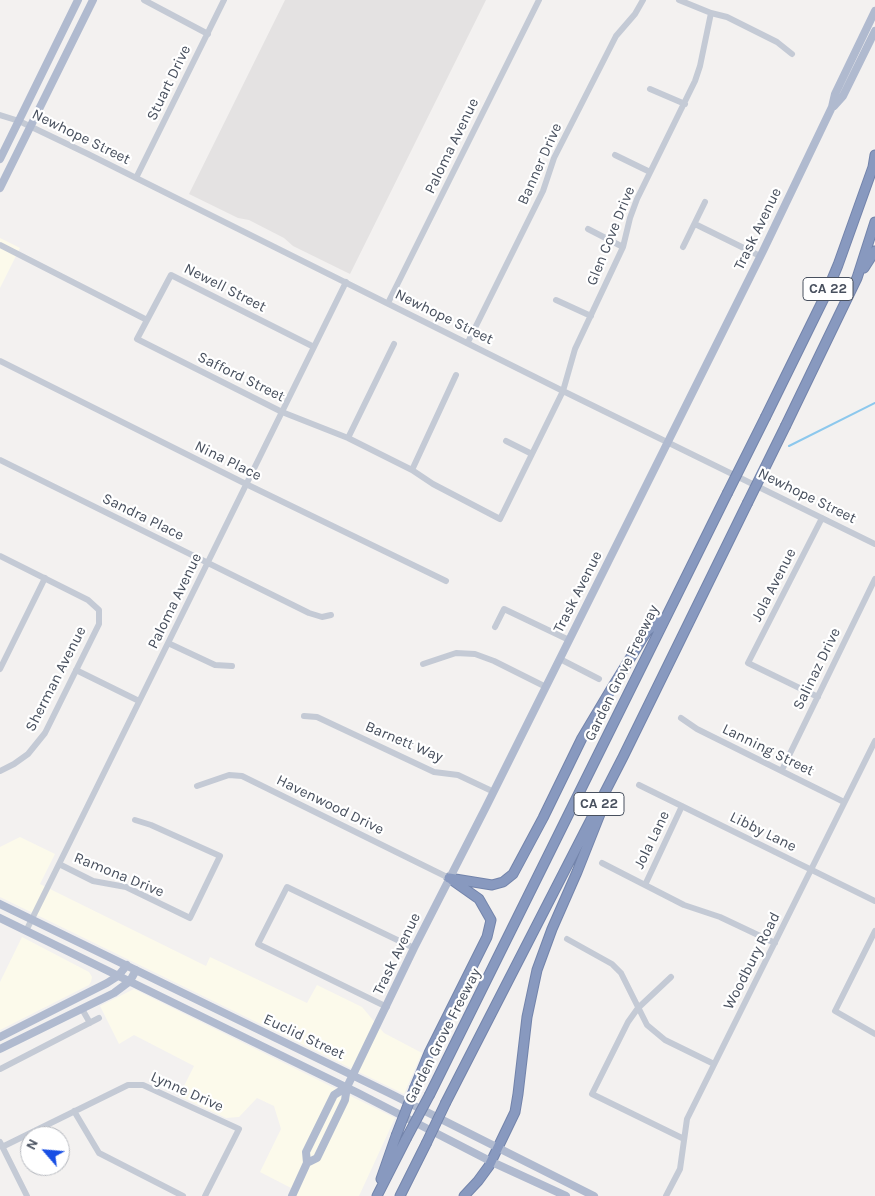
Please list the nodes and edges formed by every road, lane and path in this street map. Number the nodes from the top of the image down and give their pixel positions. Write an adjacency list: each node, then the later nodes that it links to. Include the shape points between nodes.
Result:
1 (78, 0): 17 (main road)
2 (93, 0): 18 (main road)
3 (144, 0): 11 (street)
4 (224, 0): 11 (street, Stuart Drive)
5 (539, 0): 37 (street, Paloma Avenue)
6 (643, 0): 40 (street, Banner Drive, via 616,36 554,158 543,191)
7 (679, 0): 9 (street)
8 (875, 12): 15 (main road, Trask Avenue, via 835,94)
9 (711, 13): 12 (street, via 728,17 777,42); 14 (street, Glen Cove Drive, via 700,66)
10 (875, 31): 15 (main road, Trask Avenue, via 843,96)
11 (208, 34): 23 (street, Stuart Drive)
12 (792, 54)
13 (650, 89): 14 (street)
14 (685, 104): 22 (street, Glen Cove Drive)
15 (832, 107): 33 (main road, Trask Avenue)
16 (0, 115): 17 (street, Newhope Street)
17 (19, 121): 18 (street, Newhope Street); 21 (main road)
18 (30, 126): 23 (street, Newhope Street); 24 (main road)
19 (615, 155): 22 (street)
20 (875, 155): 63 (highway, Garden Grove Freeway / CA 22, bridge, via 825,296)
21 (0, 159)
22 (650, 172): 30 (street, Glen Cove Drive, via 633,208)
23 (136, 178): 35 (street, Newhope Street)
24 (0, 188)
25 (705, 202): 27 (street)
26 (875, 222): 34 (highway, CA 22)
27 (695, 224): 31 (street); 33 (street)
28 (588, 229): 30 (street)
29 (0, 245): 39 (street)
30 (623, 246): 38 (street, Glen Cove Drive)
31 (683, 247)
32 (875, 251): 34 (highway)
33 (760, 256): 49 (main road, Trask Avenue)
34 (857, 278): 79 (highway, CA 22, bridge)
35 (346, 282): 37 (street, Newhope Street); 42 (street, Paloma Avenue)
36 (556, 300): 38 (street)
37 (388, 303): 40 (street, Newhope Street)
38 (591, 316): 45 (street, Glen Cove Drive, via 576,349)
39 (147, 320): 42 (street, Newell Street, via 171,275); 46 (street, Safford Street, via 137,339)
40 (468, 342): 45 (street, Newhope Street)
41 (394, 344): 47 (street)
42 (314, 347): 46 (street, Paloma Avenue)
43 (0, 361): 53 (street, Nina Place)
44 (456, 375): 52 (street)
45 (563, 391): 49 (street, Newhope Street); 50 (street, Glen Cove Drive)
46 (282, 412): 47 (street, Safford Street); 53 (street, Paloma Avenue)
47 (348, 438): 52 (street, Safford Street)
48 (506, 441): 50 (street)
49 (668, 442): 54 (street, Newhope Street); 65 (main road, Trask Avenue)
50 (532, 454): 55 (street, Glen Cove Drive)
51 (0, 460): 58 (street, Sandra Place)
52 (412, 470): 55 (street, Safford Street)
53 (246, 484): 58 (street, Paloma Avenue); 61 (street, Nina Place)
54 (822, 518): 56 (street, Newhope Street); 74 (street, Jola Avenue, via 748,663)
55 (500, 519)
56 (875, 544)
57 (0, 556): 59 (street)
58 (208, 563): 62 (street, Sandra Place, via 309,613); 66 (street, Paloma Avenue)
59 (45, 578): 70 (street); 71 (street, Sherman Avenue, via 88,600 99,610 99,624)
60 (875, 580): 74 (street, Salinaz Drive)
61 (446, 581)
62 (330, 615)
63 (665, 616): 91 (highway, via 647,631 582,738 513,874 492,885); 132 (highway, Garden Grove Freeway / CA 22, bridge, via 430,1094)
64 (495, 627): 65 (street, via 504,609)
65 (569, 640): 67 (main road, Trask Avenue)
66 (168, 643): 69 (street, via 215,665); 75 (street, Paloma Avenue)
67 (560, 660): 72 (street); 73 (main road, Trask Avenue)
68 (423, 664): 73 (street, via 456,653 475,654)
69 (232, 666)
70 (0, 670)
71 (76, 670): 75 (street); 81 (street, Sherman Avenue, via 45,733 28,754)
72 (599, 680)
73 (546, 687): 84 (main road, Trask Avenue)
74 (818, 697): 80 (street, Salinaz Drive)
75 (139, 700): 88 (street, Paloma Avenue)
76 (304, 716): 84 (street, Barnett Way, via 317,718 434,772 458,775)
77 (681, 718): 80 (street, Lanning Street)
78 (875, 741): 85 (street, Woodbury Road)
79 (623, 757): 124 (highway, via 540,961 528,1010 516,1106); 133 (highway, CA 22, bridge)
80 (782, 770): 85 (street, Lanning Street)
81 (0, 771)
82 (639, 785): 86 (street, Libby Lane)
83 (196, 786): 91 (street, Havenwood Drive, via 229,775 242,776)
84 (494, 792): 91 (main road, Trask Avenue)
85 (844, 802): 90 (street, Woodbury Road)
86 (682, 806): 90 (street, Libby Lane); 92 (street, Jola Lane)
87 (135, 820): 88 (street, Ramona Drive, via 220,856 190,918 121,886 97,882)
88 (59, 864): 96 (street, Paloma Avenue)
89 (602, 864): 92 (street)
90 (812, 870): 93 (street, Libby Lane); 100 (street, Woodbury Road)
91 (450, 878): 101 (main road, Trask Avenue); 132 (highway, bridge, via 479,899 491,920 487,936 414,1087)
92 (644, 885): 100 (street)
93 (875, 901)
94 (0, 904): 96 (main road, Euclid Street)
95 (0, 918): 97 (main road, Euclid Street)
96 (31, 920): 97 (street, Paloma Avenue); 102 (main road, Euclid Street)
97 (26, 931): 104 (main road, Euclid Street)
98 (875, 931): 113 (street, via 835,1011)
99 (567, 939): 108 (street, via 612,964 621,973)
100 (775, 943): 117 (street, Woodbury Road)
101 (414, 948): 107 (main road, Trask Avenue); 107 (street, via 287,887 258,944)
102 (127, 965): 103 (main road, Euclid Street); 104 (main road)
103 (136, 970): 106 (main road); 119 (main road, Euclid Street)
104 (118, 976): 106 (main road, Euclid Street); 112 (main road)
105 (671, 978): 108 (street)
106 (130, 981): 109 (main road); 120 (main road, Euclid Street)
107 (387, 1006): 119 (main road, Trask Avenue)
108 (638, 1008): 117 (street, via 647,1026 665,1040); 122 (street, via 592,1094)
109 (82, 1009): 111 (street); 115 (main road)
110 (99, 1018): 111 (street)
111 (90, 1023): 118 (street)
112 (9, 1032): 114 (main road); 115 (main road)
113 (875, 1034)
114 (0, 1037)
115 (11, 1043): 116 (main road)
116 (0, 1049)
117 (714, 1064): 122 (street, Woodbury Road, via 687,1119)
118 (0, 1069)
119 (352, 1075): 120 (main road, Trask Avenue); 124 (main road, Euclid Street)
120 (347, 1087): 125 (main road, Euclid Street); 126 (main road, Trask Avenue, via 345,1100 317,1158); 126 (main road, Trask Avenue, via 334,1095 306,1152)
121 (74, 1111): 123 (street, Lynne Drive); 129 (street, via 99,1154); 130 (street, Lynne Drive, via 128,1085 143,1085 239,1129)
122 (684, 1139): 137 (street, Woodbury Road, via 680,1169)
123 (1, 1144): 128 (street)
124 (498, 1148): 125 (highway); 127 (main road, Euclid Street)
125 (492, 1162): 134 (highway); 135 (main road, Euclid Street)
126 (307, 1163): 131 (main road, Trask Avenue)
127 (570, 1184): 135 (main road); 136 (main road, Euclid Street)
128 (27, 1196)
129 (183, 1196)
130 (205, 1196)
131 (292, 1196)
132 (375, 1196)
133 (400, 1196)
134 (464, 1196)
135 (565, 1196)
136 (594, 1196)
137 (666, 1196)

